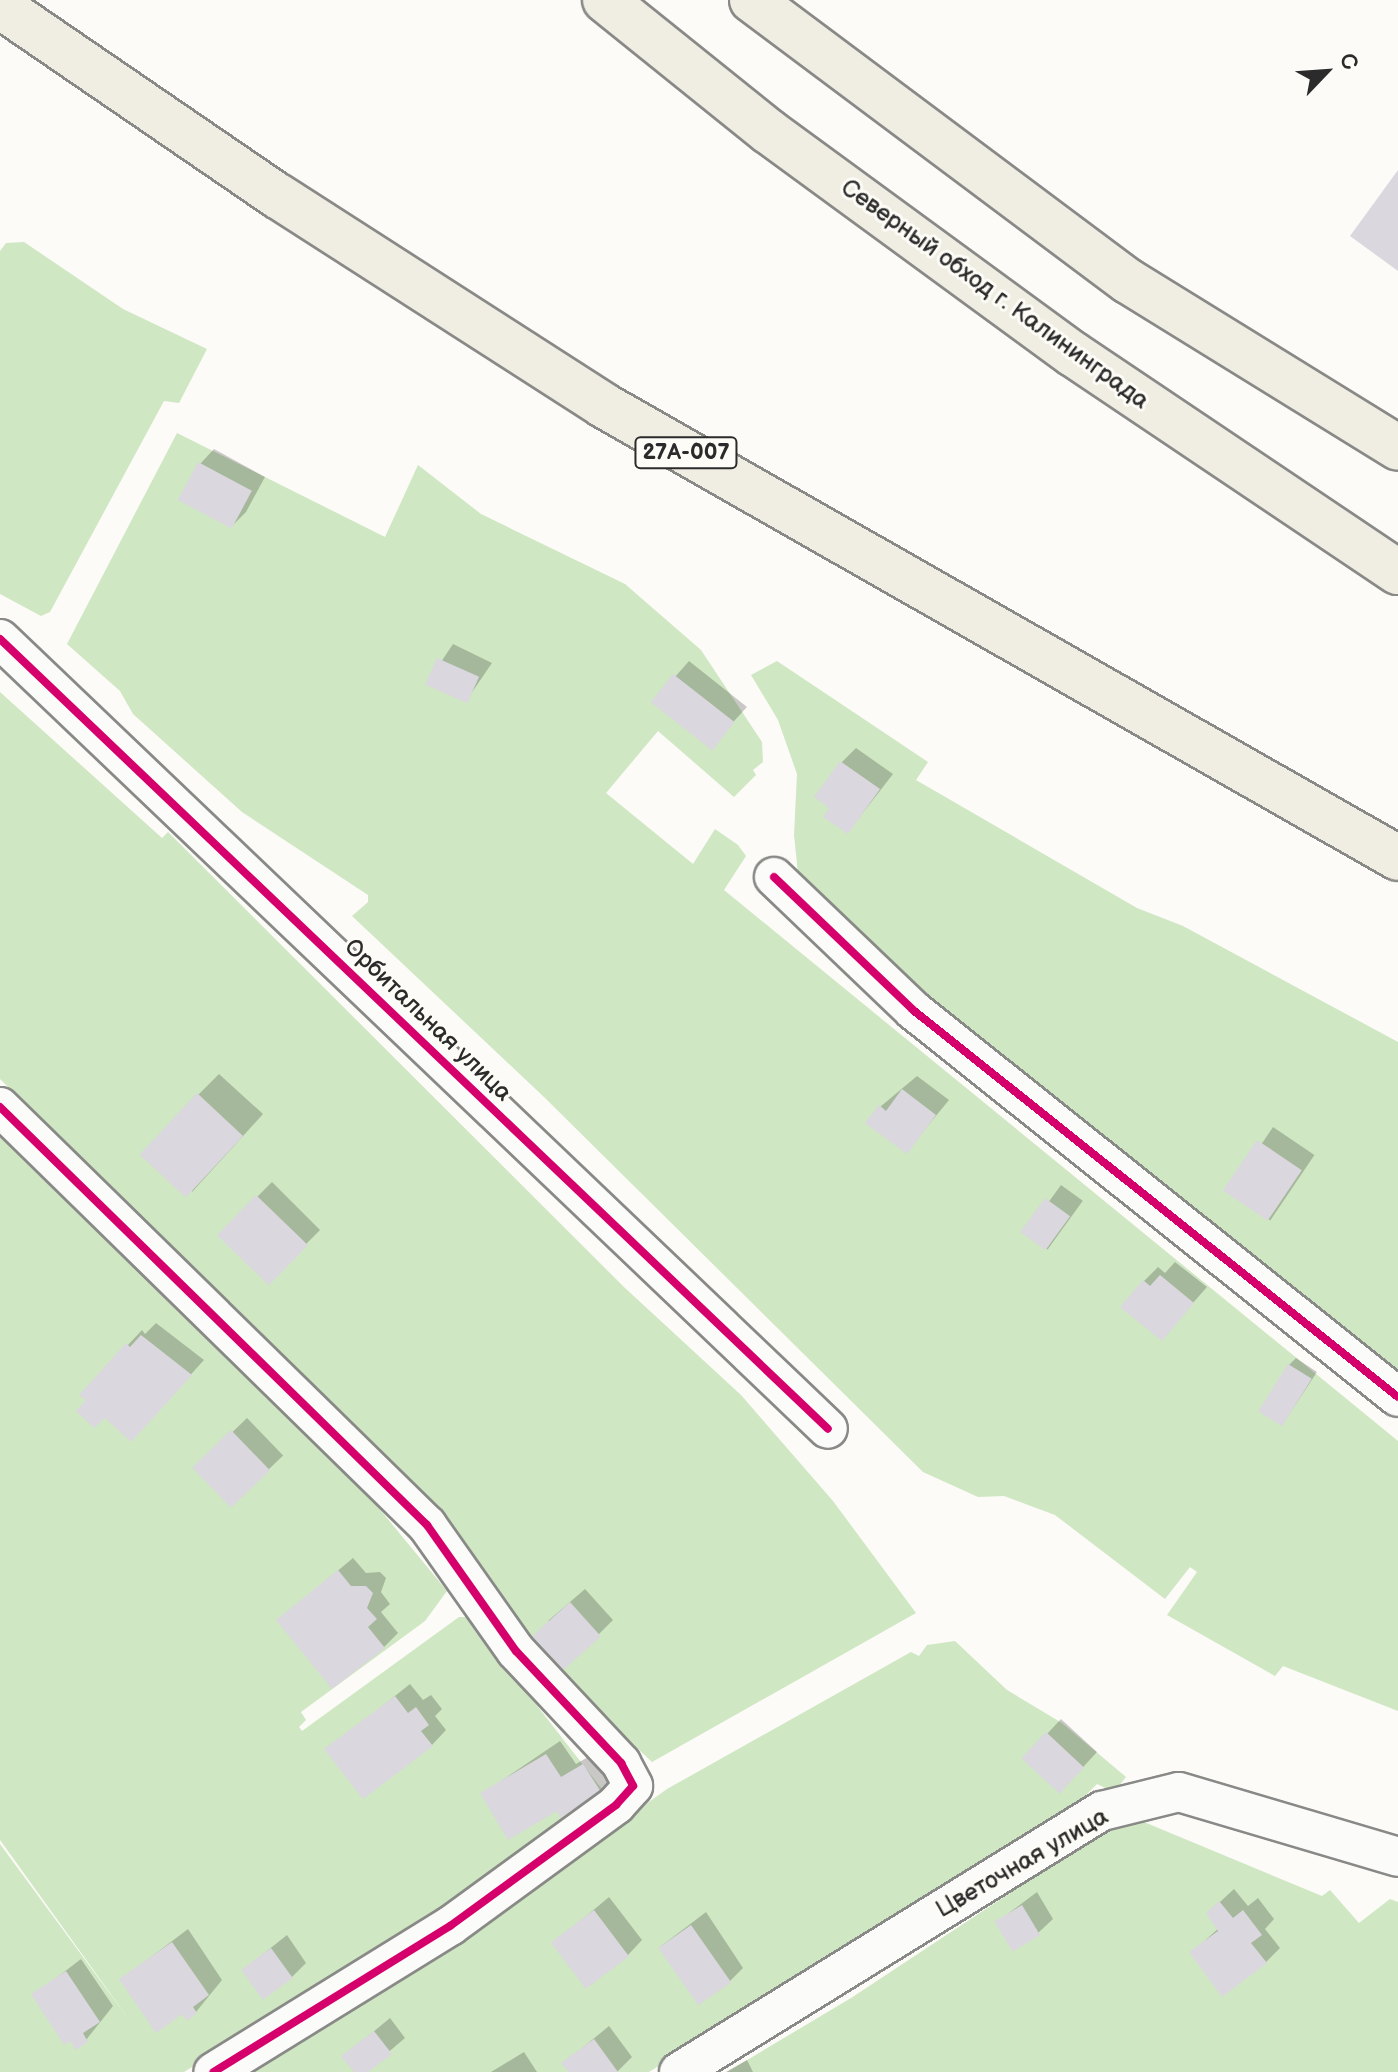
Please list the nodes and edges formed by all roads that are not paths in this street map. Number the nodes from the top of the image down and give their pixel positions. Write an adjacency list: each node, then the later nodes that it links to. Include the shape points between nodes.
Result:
1 (605, 0): 7 (main road, Северный обход г. Калининграда, via 768,131 1073,354)
2 (752, 0): 4 (main road, via 1128,281)
3 (0, 6): 9 (main road, 27А-007, via 278,196 603,405)
4 (1196, 323): 5 (street, via 1314,379); 6 (main road)
5 (1398, 432)
6 (1398, 448)
7 (1398, 572)
8 (0, 639): 13 (street, Орбитальная улица)
9 (1398, 858)
10 (774, 877): 12 (street, via 913,1010)
11 (0, 1107): 15 (street, via 427,1525 516,1651 621,1763 633,1786 616,1805 450,1926)
12 (1398, 1397)
13 (828, 1429)
14 (1398, 1857): 16 (street, Цветочная улица, via 1179,1792 1102,1811)
15 (214, 2072)
16 (679, 2072)

